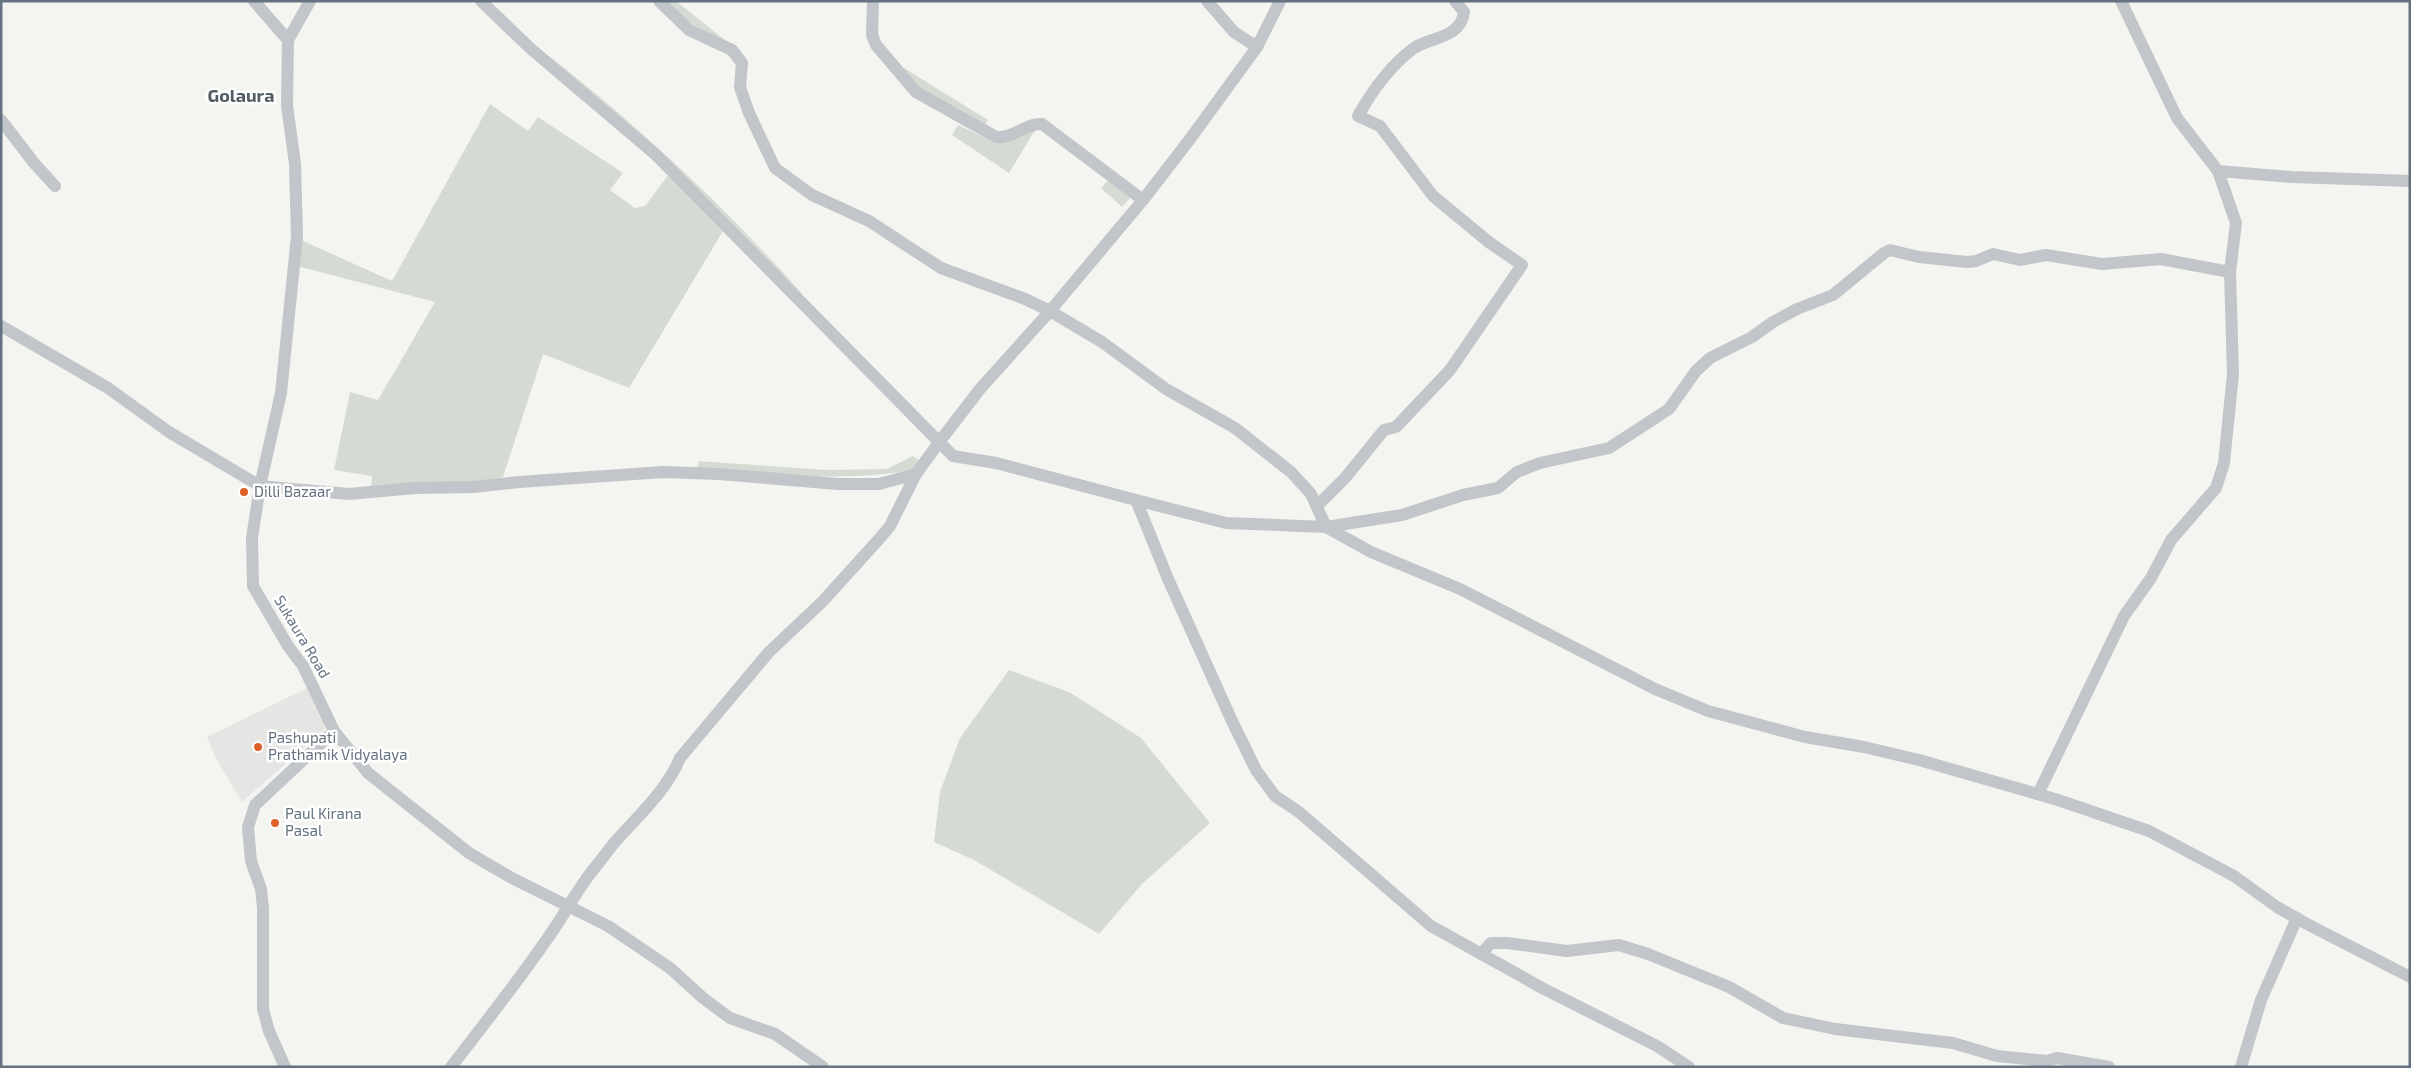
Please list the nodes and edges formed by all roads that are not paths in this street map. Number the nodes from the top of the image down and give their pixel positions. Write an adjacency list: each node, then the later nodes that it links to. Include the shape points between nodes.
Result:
1 (254, 1): 10 (street)
2 (310, 1): 10 (street)
3 (481, 1): 20 (street, via 531,49 656,155)
4 (659, 1): 18 (street, via 689,30 732,50 742,64 740,87 774,168 812,195 869,221 941,268)
5 (874, 1): 16 (street, via 872,35 876,44 916,92 996,137 1004,138 1042,124)
6 (1207, 1): 11 (street, via 1234,32)
7 (1280, 1): 11 (street)
8 (1455, 1): 24 (street, via 1464,12 1462,21 1443,38 1414,49 1390,72 1358,116 1380,126 1433,196 1522,265 1450,370 1396,427 1384,430 1345,478)
9 (2121, 1): 13 (street, via 2177,118)
10 (288, 40): 22 (street, Sukaura Road, via 287,105 295,164 298,236 281,393)
11 (1257, 47): 16 (street)
12 (1, 120): 15 (street)
13 (2218, 172): 14 (street); 17 (street, via 2236,223)
14 (2410, 181)
15 (55, 186)
16 (1144, 200): 18 (street)
17 (2230, 272): 25 (street, via 2161,259 2102,264 2046,255 2020,260 1993,254 1967,262 1890,250 1833,295 1797,309 1710,358 1696,371 1669,409 1618,444 1517,472 1498,488 1402,515); 27 (street, via 2233,374 2228,438 2216,488 2171,540 2151,578 2124,616)
18 (1050, 311): 20 (street, via 980,389); 24 (street, via 1102,342 1166,389 1235,428 1291,472 1311,494)
19 (1, 326): 22 (street, via 108,388 169,432)
20 (940, 441): 21 (street); 23 (street, via 953,456 996,463)
21 (916, 474): 22 (street, via 879,484 838,484 663,472 348,494); 28 (street, via 890,526 822,602 768,652 680,758 665,784 614,844)
22 (260, 486): 26 (street, Sukaura Road, via 252,538 252,586 303,666)
23 (1136, 500): 25 (street, via 1226,523); 30 (street, via 1232,721 1256,770 1274,796 1299,812 1431,926)
24 (1316, 506): 25 (street)
25 (1326, 527): 27 (street, via 1371,552 1460,589 1655,689 1708,711 1805,737 1919,760)
26 (334, 730): 28 (street, Sukaura Road, via 368,773 469,853); 32 (street, via 255,805 248,827 251,861 261,889 263,908 263,1009)
27 (2038, 794): 29 (street, via 2150,832 2234,876)
28 (568, 906): 33 (street, via 508,995); 34 (street, Sukaura Road, via 608,926 670,968 730,1018 775,1034)
29 (2297, 918): 31 (street); 37 (street, via 2262,1000)
30 (1481, 954): 35 (street, via 1657,1046); 36 (street, via 1491,943 1506,942 1567,951 1619,945 1729,987 1783,1018 1835,1029 1953,1043 1997,1056 2057,1058)
31 (2410, 978)
32 (285, 1067)
33 (451, 1067)
34 (823, 1067)
35 (1689, 1067)
36 (2109, 1067)
37 (2241, 1067)

